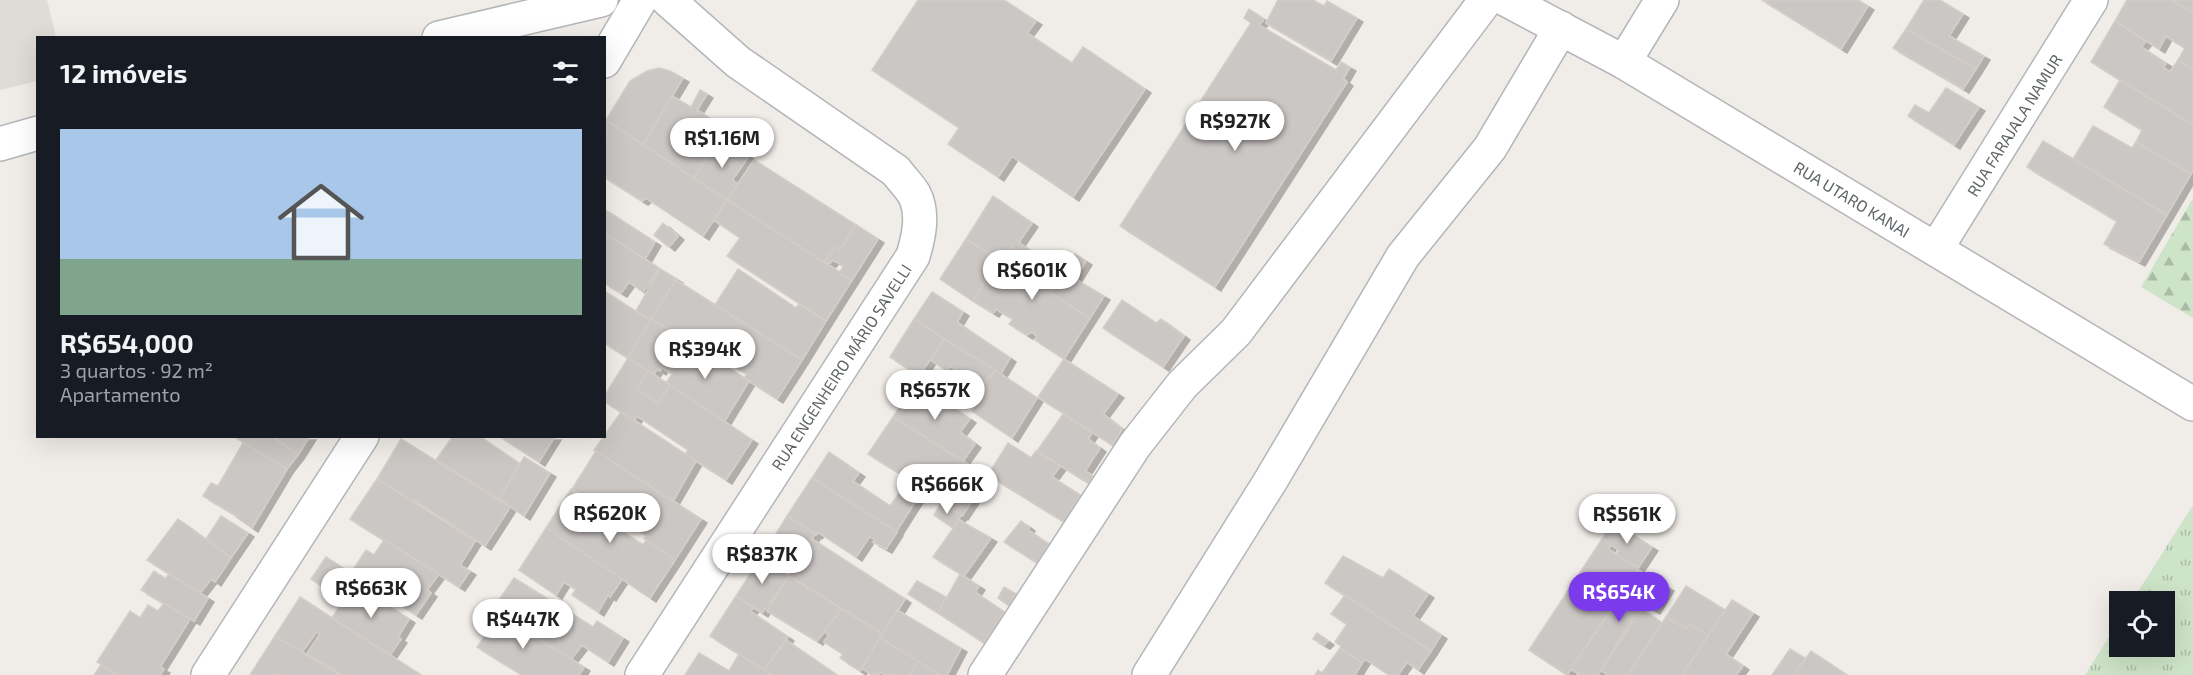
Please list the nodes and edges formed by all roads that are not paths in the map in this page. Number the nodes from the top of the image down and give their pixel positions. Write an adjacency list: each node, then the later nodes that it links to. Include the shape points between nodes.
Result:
1 (601, 0): 9 (street)
2 (640, 0): 10 (street)
3 (668, 0): 18 (street, RUA ENGENHEIRO MÁRIO SAVELLI, via 738,62 896,171 914,194 919,236 913,256)
4 (1486, 0): 19 (street, via 1236,332 1182,385 1135,445)
5 (1507, 0): 8 (street, RUA UTARO KANAI)
6 (1662, 0): 11 (street)
7 (2091, 0): 14 (street, RUA FARAJALA NAMUR)
8 (1561, 28): 11 (street, RUA UTARO KANAI); 20 (street, via 1490,148 1403,256 1271,480)
9 (448, 36)
10 (606, 58)
11 (1624, 62): 14 (street, RUA UTARO KANAI)
12 (36, 135): 13 (street)
13 (0, 144)
14 (1936, 249): 15 (street, RUA UTARO KANAI)
15 (2193, 404)
16 (361, 438): 17 (street)
17 (208, 675)
18 (642, 675)
19 (986, 675)
20 (1149, 675)

